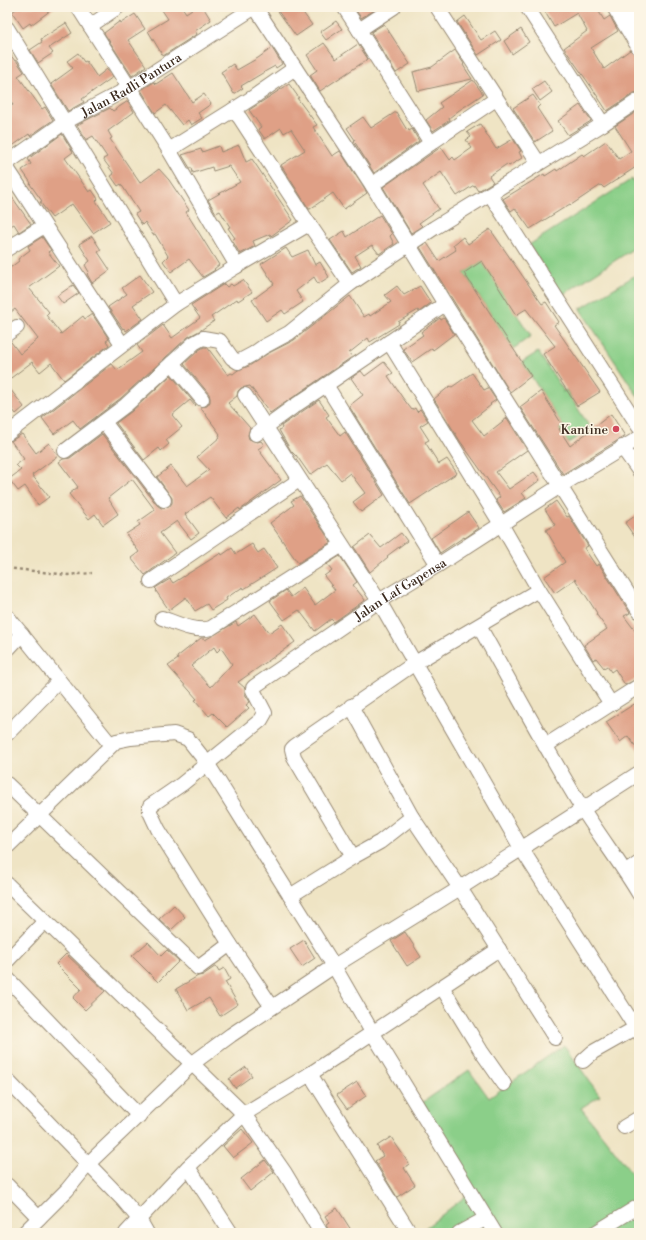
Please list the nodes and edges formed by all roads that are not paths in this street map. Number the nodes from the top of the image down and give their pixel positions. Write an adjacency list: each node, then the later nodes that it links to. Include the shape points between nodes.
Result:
1 (78, 7): 11 (street)
2 (118, 7): 11 (street)
3 (255, 7): 15 (street); 16 (street, Jalan Radli Pantura)
4 (344, 7): 13 (street)
5 (394, 7): 13 (street)
6 (437, 7): 17 (street)
7 (527, 7): 21 (street)
8 (614, 7): 10 (street)
9 (639, 13): 10 (street)
10 (623, 22): 14 (street)
11 (90, 26): 16 (street)
12 (7, 28): 20 (street)
13 (359, 30): 22 (street)
14 (639, 48)
15 (295, 68): 19 (street); 27 (street)
16 (129, 88): 20 (street, Jalan Radli Pantura); 23 (street)
17 (496, 99): 22 (street); 24 (street)
18 (639, 100): 21 (street)
19 (233, 110): 23 (street); 29 (street)
20 (65, 122): 25 (street, Jalan Radli Pantura); 35 (street)
21 (603, 124): 24 (street)
22 (432, 143): 27 (street)
23 (169, 150): 33 (street)
24 (538, 162): 28 (street)
25 (7, 163)
26 (7, 168): 30 (street)
27 (372, 185): 31 (street)
28 (490, 194): 31 (street); 44 (street)
29 (309, 224): 33 (street); 34 (street)
30 (44, 226): 32 (street); 38 (street)
31 (408, 245): 34 (street); 36 (street)
32 (7, 249)
33 (237, 266): 35 (street)
34 (350, 284): 39 (street, via 289,333 263,346 245,359 238,362 220,341 203,338)
35 (176, 304): 38 (street)
36 (445, 304): 37 (street); 52 (street)
37 (389, 342): 40 (street); 54 (street)
38 (122, 344): 46 (street)
39 (172, 363): 42 (street); 43 (street)
40 (326, 385): 45 (street); 56 (street)
41 (244, 395): 45 (street)
42 (202, 399)
43 (104, 422): 49 (street); 53 (street)
44 (639, 427)
45 (261, 431): 51 (street)
46 (7, 434)
47 (639, 438): 48 (street, Jalan Laf Gapensa)
48 (622, 447): 50 (street); 52 (street, Jalan Laf Gapensa)
49 (65, 451)
50 (639, 471)
51 (299, 480): 55 (street); 57 (street)
52 (560, 486): 54 (street, Jalan Laf Gapensa); 60 (street)
53 (164, 500)
54 (501, 524): 56 (street, Jalan Laf Gapensa); 58 (street)
55 (342, 545): 59 (street); 62 (street, via 211,628 191,628)
56 (438, 564): 59 (street, Jalan Laf Gapensa)
57 (151, 581)
58 (539, 590): 63 (street); 69 (street)
59 (379, 601): 66 (street); 74 (street, Jalan Laf Gapensa, via 253,688 264,710 262,720)
60 (639, 611)
61 (7, 616): 64 (street)
62 (162, 618)
63 (479, 626): 66 (street); 73 (street)
64 (22, 634): 65 (street); 67 (street)
65 (7, 650)
66 (416, 663): 70 (street); 81 (street)
67 (59, 681): 71 (street); 72 (street)
68 (639, 686): 69 (street)
69 (611, 704): 73 (street)
70 (351, 706): 79 (street); 82 (street, via 292,749 294,757)
71 (7, 734)
72 (111, 745): 74 (street, via 116,741 131,738 174,734 188,739); 78 (street)
73 (546, 746): 77 (street)
74 (207, 763): 88 (street); 90 (street, via 150,806 150,812)
75 (639, 773): 77 (street)
76 (7, 784): 78 (street)
77 (583, 809): 81 (street); 84 (street)
78 (39, 814): 80 (street); 90 (street, via 198,968)
79 (412, 817): 82 (street, via 380,842); 86 (street)
80 (7, 847)
81 (521, 848): 86 (street); 97 (street)
82 (353, 857): 88 (street)
83 (639, 863): 84 (street)
84 (626, 872): 87 (street)
85 (7, 884): 89 (street)
86 (460, 888): 91 (street); 93 (street)
87 (639, 894)
88 (290, 896): 93 (street)
89 (45, 921): 92 (street); 101 (street)
90 (230, 944): 96 (street)
91 (499, 949): 95 (street); 99 (street)
92 (7, 961)
93 (334, 966): 96 (street); 98 (street)
94 (7, 978): 106 (street)
95 (442, 987): 98 (street); 104 (street, via 474,1041)
96 (272, 1007): 101 (street)
97 (638, 1029): 100 (street, via 593,1052)
98 (372, 1032): 102 (street); 115 (street)
99 (555, 1038)
100 (583, 1061)
101 (193, 1063): 105 (street); 106 (street)
102 (310, 1074): 105 (street); 121 (street)
103 (7, 1080): 109 (street)
104 (504, 1084)
105 (244, 1114): 110 (street); 120 (street, via 286,1173)
106 (139, 1116): 109 (street)
107 (639, 1118): 108 (street)
108 (624, 1127)
109 (89, 1163): 113 (street); 114 (street)
110 (188, 1167): 114 (street); 119 (street)
111 (7, 1185): 113 (street)
112 (639, 1206): 124 (street)
113 (39, 1218): 116 (street)
114 (139, 1219): 117 (street); 118 (street)
115 (485, 1219): 122 (street); 123 (street)
116 (24, 1233)
117 (126, 1233)
118 (147, 1233)
119 (231, 1233)
120 (321, 1233)
121 (410, 1233)
122 (459, 1233)
123 (495, 1233)
124 (595, 1233)

